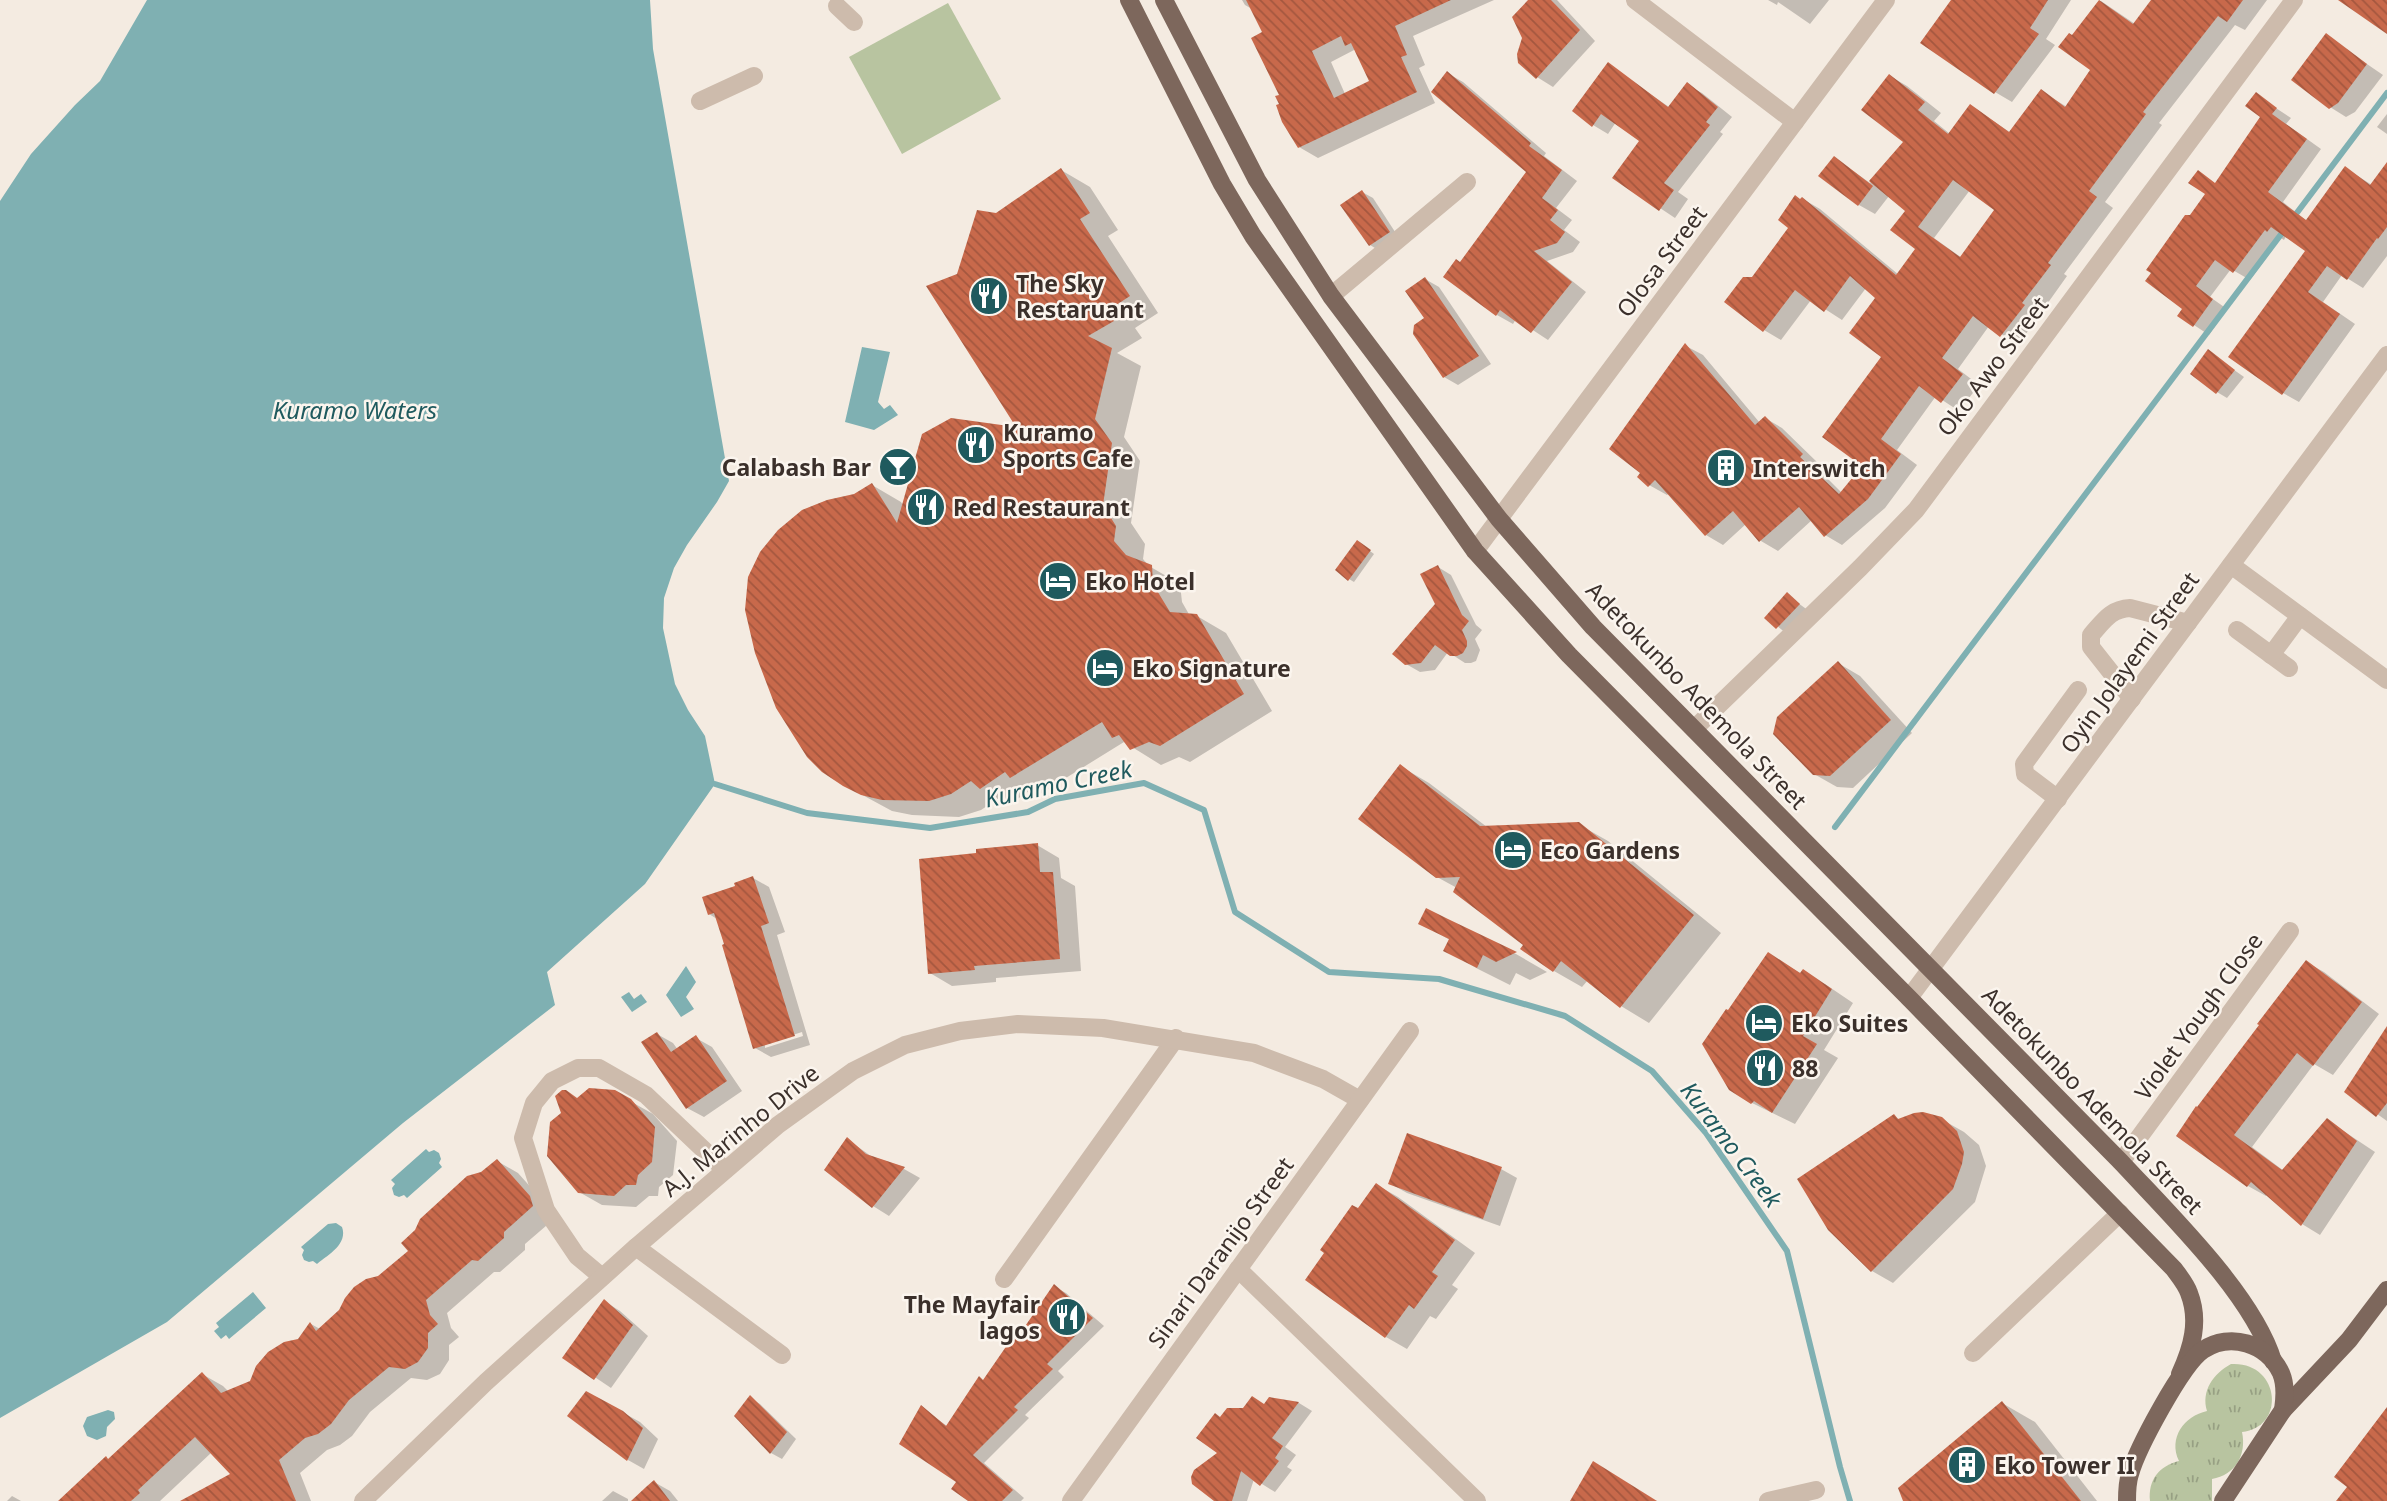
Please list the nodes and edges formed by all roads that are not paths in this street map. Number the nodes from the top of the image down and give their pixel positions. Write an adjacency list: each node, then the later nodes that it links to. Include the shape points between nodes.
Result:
1 (1129, 0): 15 (main road, via 1253,236)
2 (1164, 0): 12 (main road, Adetokunbo Ademola Street, via 1257,180)
3 (1635, 0): 10 (street)
4 (1886, 0): 10 (street, Olosa Street)
5 (2294, 0): 25 (street, Oko Awo Street, via 1916,510)
6 (836, 6): 7 (street)
7 (854, 22)
8 (754, 76): 9 (street)
9 (700, 101)
10 (1795, 122): 14 (street, Olosa Street)
11 (1467, 182): 12 (street)
12 (1331, 296): 14 (main road, Adetokunbo Ademola Street)
13 (2387, 355): 16 (street, Oyin Jolayemi Street)
14 (1499, 519): 15 (street, Olosa Street); 25 (main road, Adetokunbo Ademola Street, via 1593,627)
15 (1475, 551): 29 (main road, via 1569,655)
16 (2231, 565): 17 (street); 18 (street, Oyin Jolayemi Street)
17 (2300, 616): 20 (street); 22 (street)
18 (2188, 623): 24 (street, Oyin Jolayemi Street); 24 (street, via 2121,608 2110,613 2091,635 2091,647)
19 (2237, 629): 20 (street)
20 (2271, 655): 21 (street)
21 (2289, 668)
22 (2387, 680)
23 (2078, 690): 26 (street, via 2024,764 2025,774)
24 (2132, 699): 26 (street, Oyin Jolayemi Street)
25 (1693, 729): 28 (main road, Adetokunbo Ademola Street)
26 (2058, 799): 28 (street, Oyin Jolayemi Street)
27 (2290, 932): 33 (street, Violet Yough Close)
28 (1932, 969): 29 (street, Oyin Jolayemi Street); 33 (main road, Adetokunbo Ademola Street)
29 (1909, 998): 35 (main road)
30 (1410, 1031): 32 (street, Sinari Daranijo Street)
31 (1176, 1038): 32 (street, A.J. Marinho Drive, via 1254,1053 1323,1079); 34 (street, A.J. Marinho Drive, via 1103,1028 1018,1024 960,1031 905,1045 853,1071); 39 (street)
32 (1360, 1100): 37 (street, Sinari Daranijo Street)
33 (2121, 1162): 43 (main road, Adetokunbo Ademola Street, via 2224,1279 2267,1340)
34 (725, 1170): 36 (street, A.J. Marinho Drive); 38 (street, via 646,1095 599,1068 578,1068 552,1081 534,1103 523,1138 546,1210 577,1256)
35 (2120, 1213): 41 (street); 44 (main road, via 2174,1269 2189,1293 2195,1322 2191,1349)
36 (636, 1247): 38 (street, A.J. Marinho Drive); 42 (street)
37 (1238, 1269): 49 (street, Sinari Daranijo Street); 50 (street)
38 (602, 1277): 48 (street, A.J. Marinho Drive)
39 (1004, 1279)
40 (2387, 1290): 45 (main road, via 2349,1340)
41 (1973, 1353)
42 (782, 1355)
43 (2273, 1361): 44 (main road, via 2248,1343 2219,1342 2204,1349); 45 (main road, Adetokunbo Ademola Street, via 2285,1392)
44 (2180, 1374): 52 (main road, via 2129,1474)
45 (2283, 1410): 46 (main road)
46 (2235, 1482): 53 (main road); 54 (main road)
47 (1816, 1490): 51 (street)
48 (366, 1500)
49 (1070, 1501)
50 (1477, 1501)
51 (1768, 1501)
52 (2125, 1501)
53 (2223, 1501)
54 (2239, 1501)

